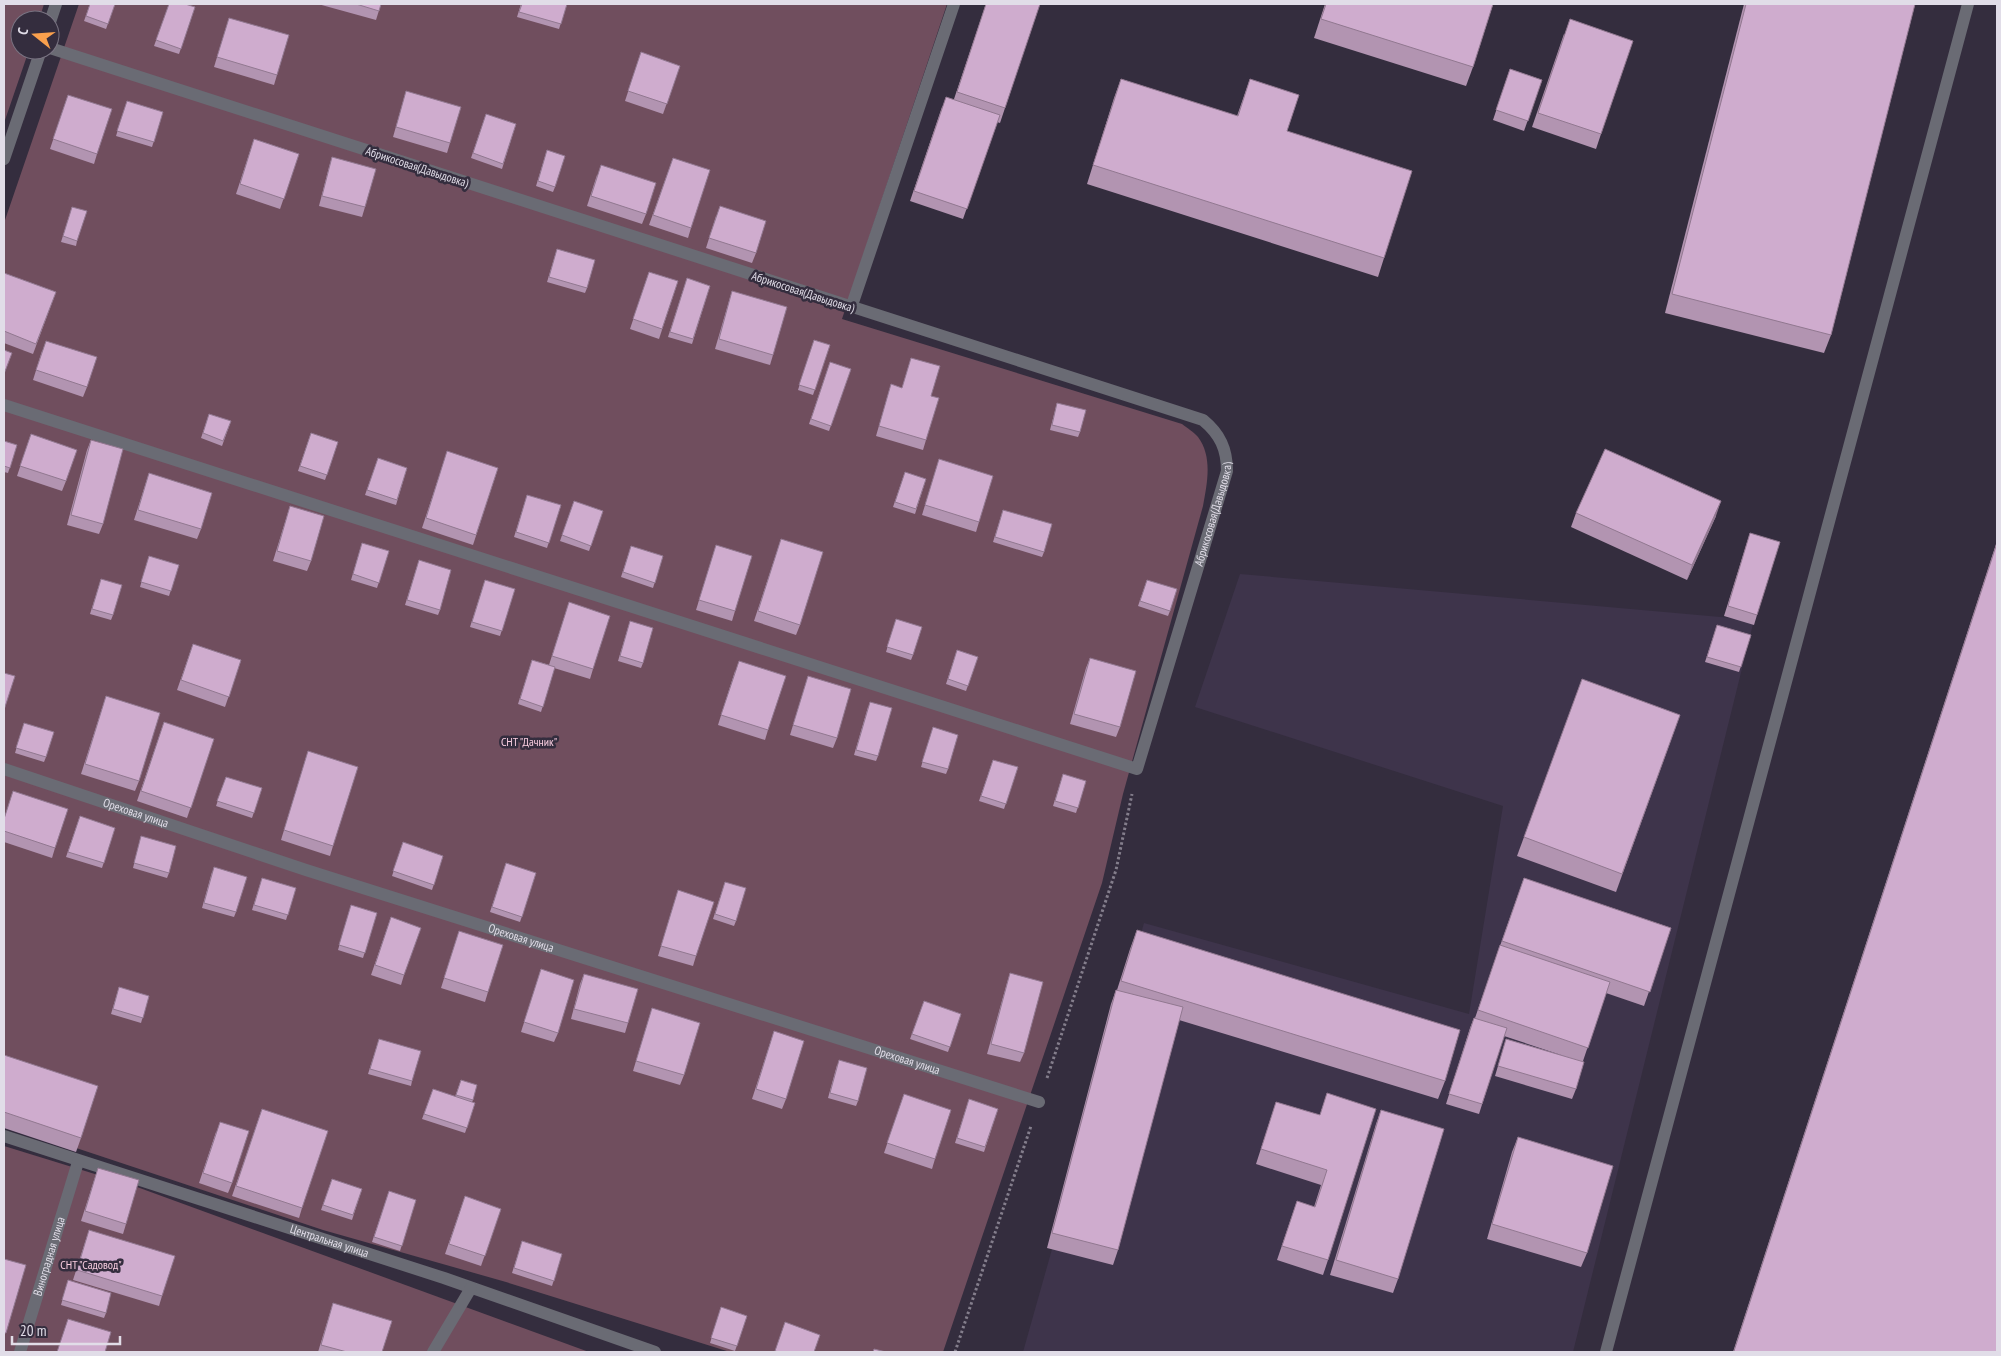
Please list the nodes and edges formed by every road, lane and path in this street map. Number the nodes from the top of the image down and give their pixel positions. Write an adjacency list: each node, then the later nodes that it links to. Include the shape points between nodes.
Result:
1 (954, 4): 6 (street)
2 (1968, 4): 18 (street)
3 (60, 51): 6 (street, Абрикосовая(Давыдовка))
4 (38, 60): 5 (street)
5 (4, 159)
6 (852, 308): 9 (street, Абрикосовая(Давыдовка), via 1203,420 1215,430 1227,456 1226,471)
7 (4, 405): 9 (street)
8 (4, 769): 10 (street, Ореховая улица, via 306,870)
9 (1137, 769): 10 (path, via 1116,870)
10 (1039, 1102): 17 (path)
11 (4, 1136): 12 (street, Центральная улица)
12 (78, 1162): 13 (street, Центральная улица); 14 (street, Виноградная улица)
13 (472, 1288): 15 (street); 16 (street, Центральная улица)
14 (20, 1352)
15 (432, 1352)
16 (655, 1352)
17 (955, 1352)
18 (1606, 1352)

